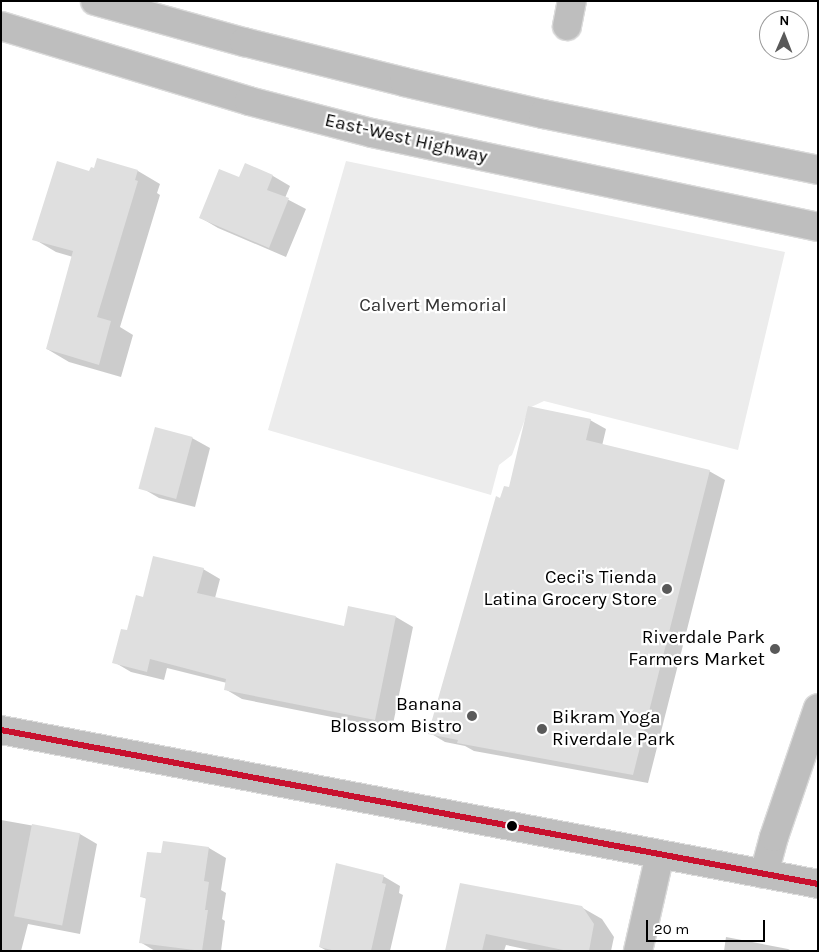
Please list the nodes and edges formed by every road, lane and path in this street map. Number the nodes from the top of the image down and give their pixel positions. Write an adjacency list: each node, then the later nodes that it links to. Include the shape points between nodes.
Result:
1 (95, 1): 3 (main road, via 404,82)
2 (1, 26): 4 (main road, East-West Highway, via 249,101 344,125)
3 (818, 170)
4 (818, 227)
5 (818, 708): 8 (main road)
6 (1, 730): 7 (main road)
7 (660, 854): 8 (main road); 10 (main road)
8 (764, 874): 9 (main road)
9 (818, 884)
10 (638, 951)

